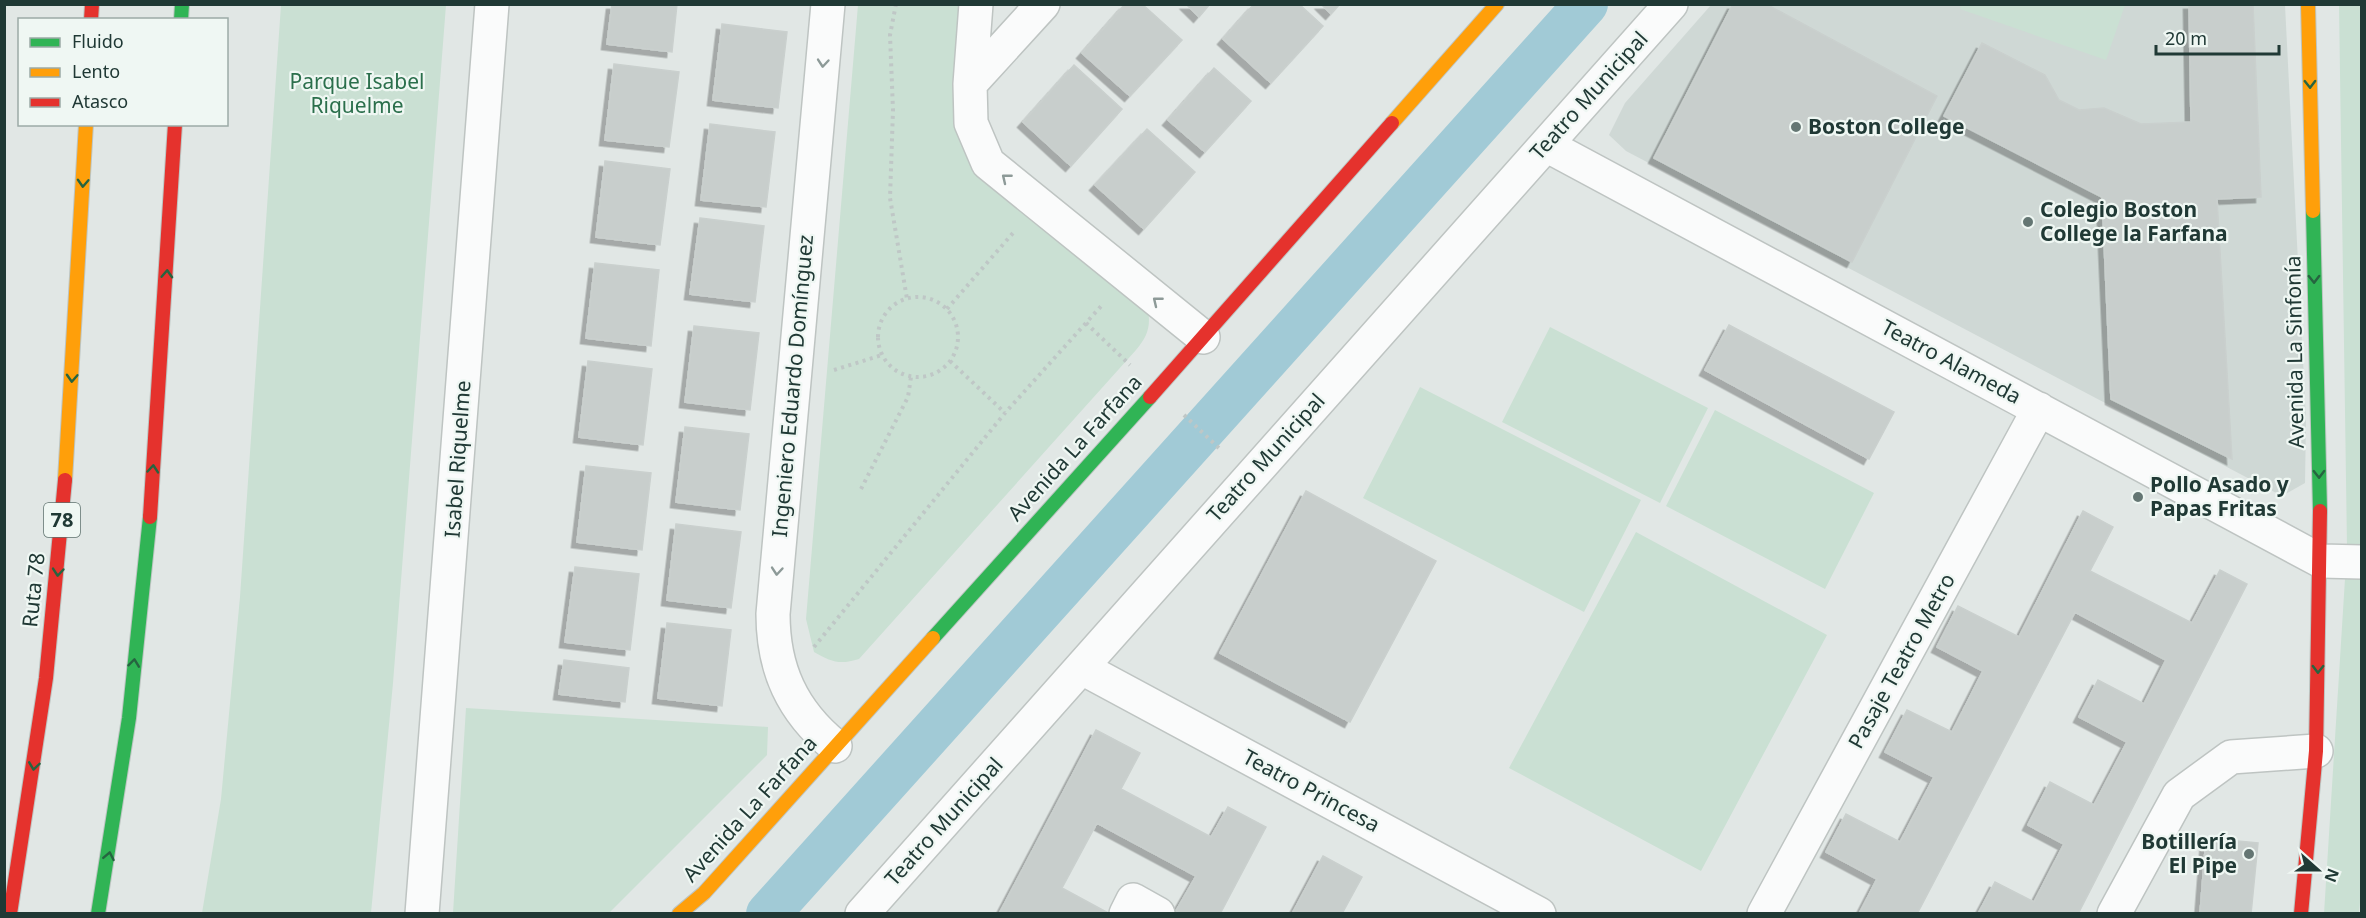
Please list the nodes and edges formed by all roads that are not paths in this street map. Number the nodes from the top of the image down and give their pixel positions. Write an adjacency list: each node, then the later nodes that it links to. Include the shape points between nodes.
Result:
1 (492, 4): 21 (street, Isabel Riquelme)
2 (828, 4): 17 (street, Ingeniero Eduardo Domínguez, one-way to 17, via 773,614 774,646 784,683 804,717)
3 (976, 4): 8 (street)
4 (1043, 4): 8 (street)
5 (1497, 4): 12 (main road, Avenida La Farfana)
6 (1671, 4): 11 (street, Teatro Municipal)
7 (2308, 4): 14 (main road, Avenida La Sinfonía, one-way to 14)
8 (970, 84): 12 (street, one-way to 8, via 988,164 971,123)
9 (86, 126): 19 (main road, Ruta 78 / 78, one-way to 19, via 68,460 55,602 25,832)
10 (175, 126): 20 (main road, one-way to 10, via 111,845 139,619 164,326)
11 (1546, 145): 13 (street, Teatro Alameda); 16 (street, Teatro Municipal)
12 (1203, 337): 17 (main road, Avenida La Farfana)
13 (2039, 409): 14 (street, Teatro Alameda); 27 (street, Pasaje Teatro Metro)
14 (2321, 561): 15 (street, Teatro Alameda); 18 (main road, Avenida La Sinfonía, one-way to 18)
15 (2361, 562)
16 (1082, 668): 23 (street, Teatro Municipal); 26 (street, Teatro Princesa)
17 (835, 746): 22 (main road, Avenida La Farfana, via 704,892)
18 (2316, 751): 28 (street, via 2231,757 2179,795); 29 (main road, Avenida La Sinfonía)
19 (10, 914)
20 (98, 914)
21 (422, 914)
22 (679, 914)
23 (862, 914)
24 (1126, 914): 25 (street, via 1133,900)
25 (1158, 914)
26 (1539, 914)
27 (1764, 914)
28 (2114, 914)
29 (2301, 914)

